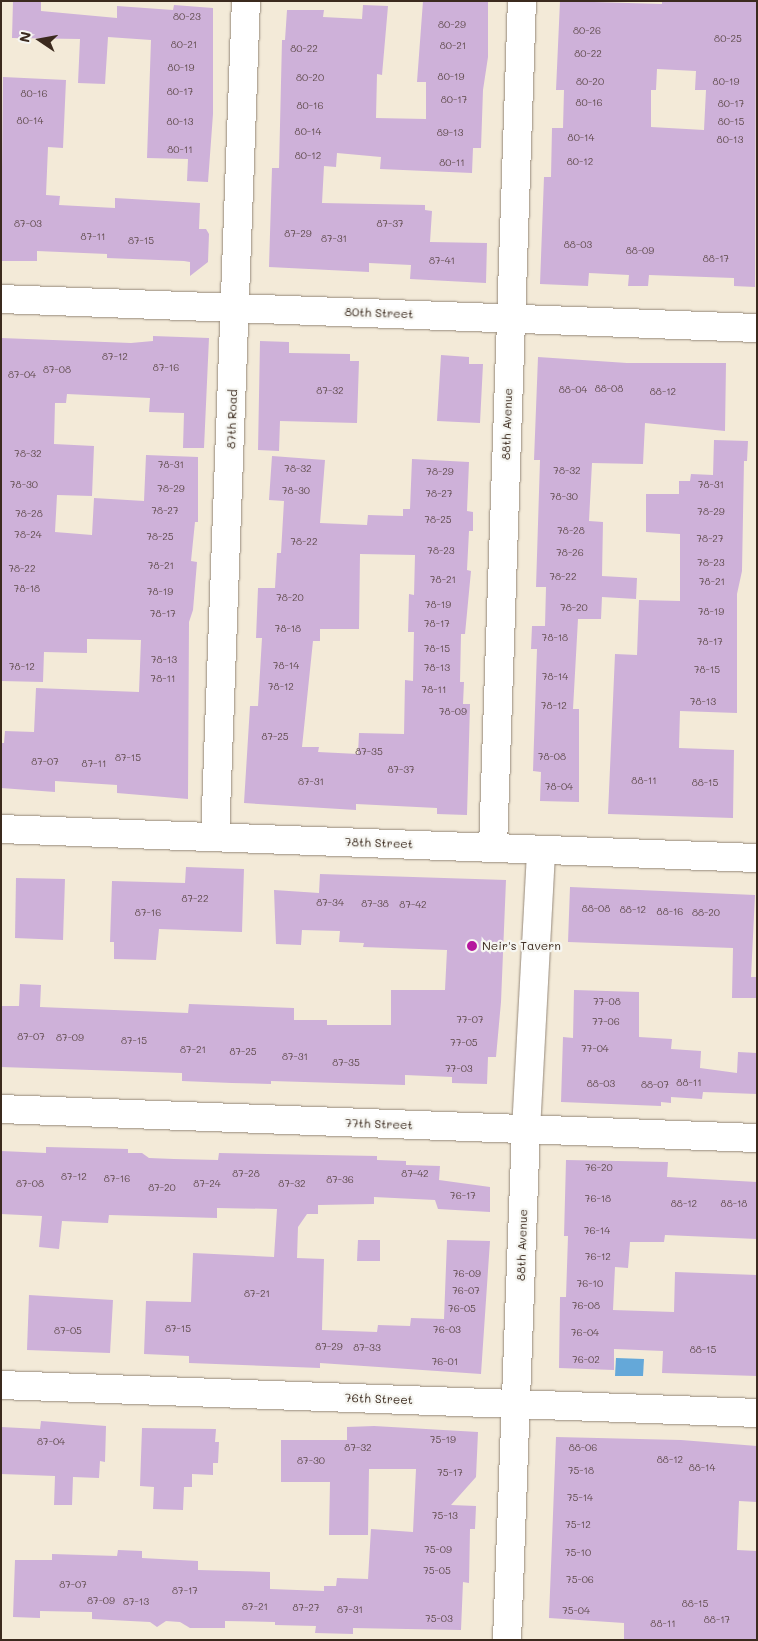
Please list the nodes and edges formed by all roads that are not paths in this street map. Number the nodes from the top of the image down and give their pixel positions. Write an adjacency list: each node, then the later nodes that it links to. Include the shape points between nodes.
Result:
1 (246, 1): 4 (street, 87th Road)
2 (522, 1): 5 (street, 88th Avenue)
3 (1, 299): 4 (street, 80th Street)
4 (236, 308): 5 (street, 80th Street); 8 (street, 87th Road)
5 (511, 318): 6 (street, 80th Street); 9 (street, 88th Avenue)
6 (757, 328)
7 (1, 829): 8 (street, 78th Street)
8 (215, 837): 9 (street, 78th Street)
9 (493, 847): 10 (street, 78th Street)
10 (541, 850): 11 (street, 78th Street); 13 (street, 88th Avenue)
11 (757, 858)
12 (1, 1109): 13 (street, 77th Street)
13 (526, 1130): 14 (street, 77th Street); 16 (street, 88th Avenue)
14 (757, 1138)
15 (1, 1385): 16 (street, 76th Street)
16 (516, 1404): 17 (street, 76th Street); 18 (street, 88th Avenue)
17 (757, 1413)
18 (507, 1640)

